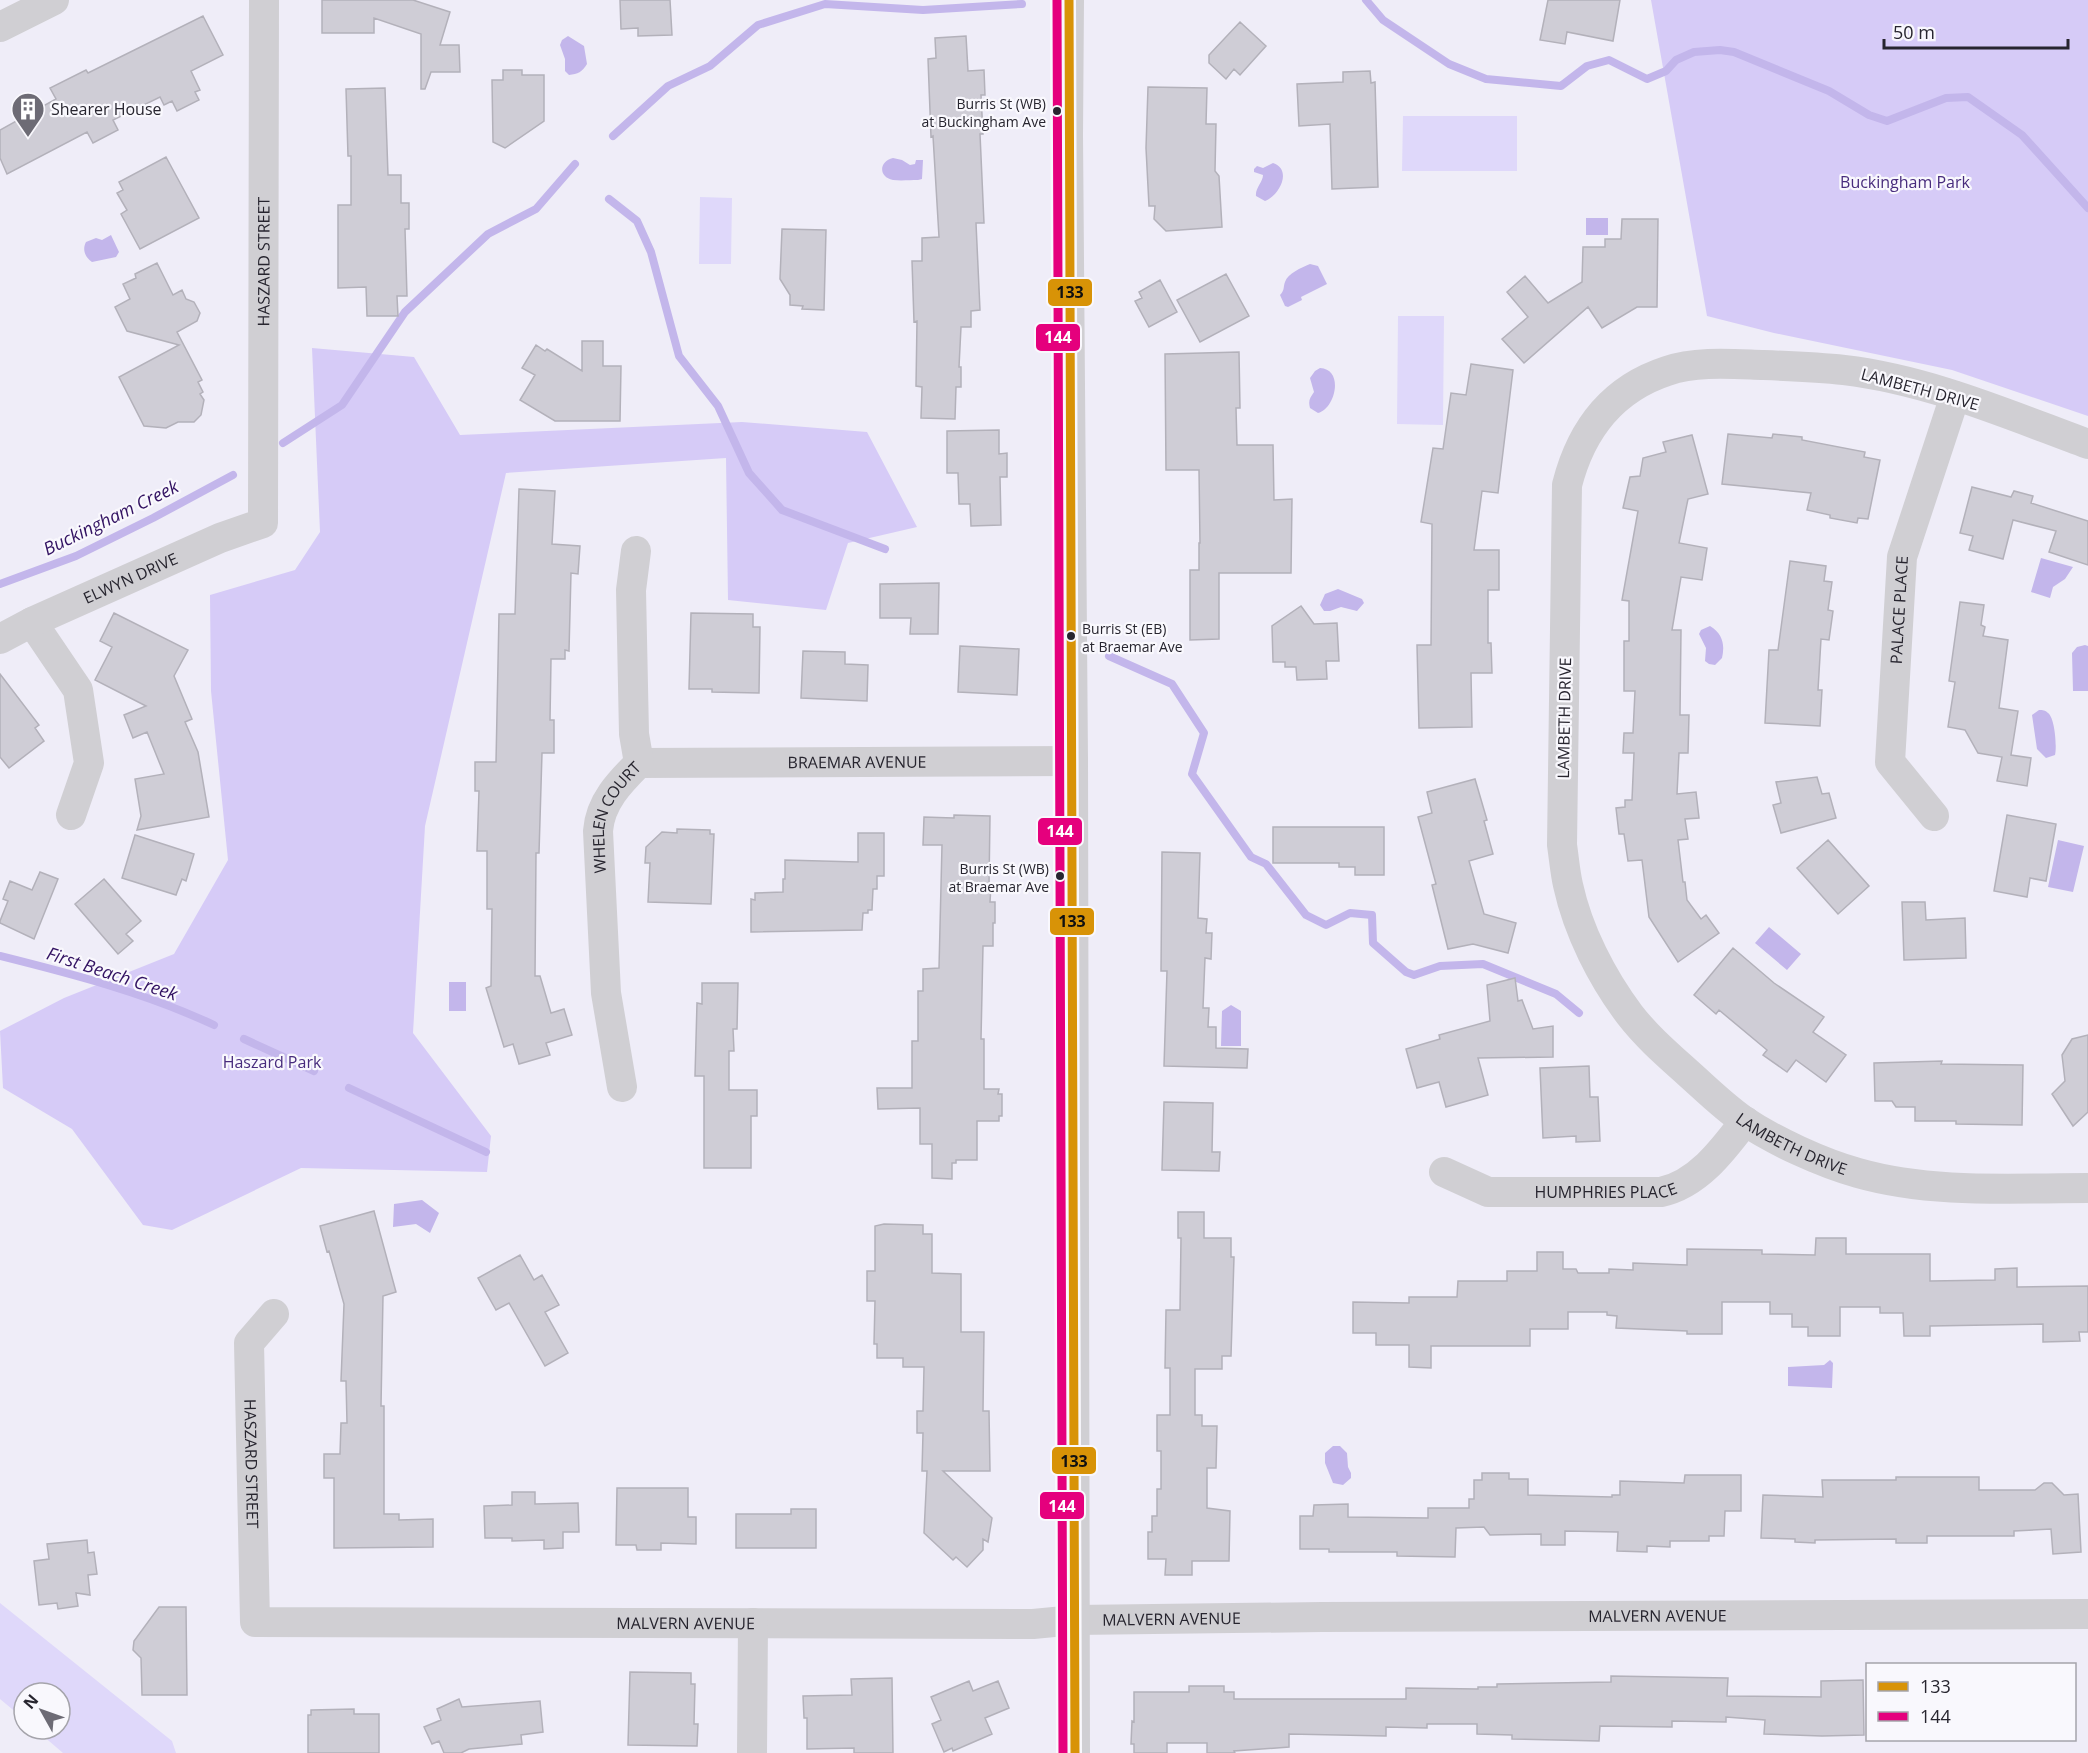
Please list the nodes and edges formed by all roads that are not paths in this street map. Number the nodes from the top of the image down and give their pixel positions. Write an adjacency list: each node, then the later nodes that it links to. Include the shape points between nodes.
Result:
1 (54, 0): 4 (street)
2 (264, 0): 7 (street, HASZARD STREET)
3 (1069, 0): 11 (street)
4 (0, 27)
5 (1955, 396): 6 (street, LAMBETH DRIVE); 14 (street, PALACE PLACE, via 1902,557 1890,762); 16 (street, LAMBETH DRIVE, via 1845,370 1727,364 1682,367 1637,384 1605,409 1593,422 1572,468 1568,485 1562,845 1568,885 1594,956 1631,1015 1657,1045)
6 (2088, 444)
7 (263, 523): 9 (street, ELWYN DRIVE, via 220,538)
8 (636, 551): 12 (street, WHELEN COURT, via 631,590 634,734)
9 (32, 622): 10 (street, ELWYN DRIVE); 13 (street, via 78,690 89,763)
10 (0, 639)
11 (1073, 761): 12 (street, BRAEMAR AVENUE); 21 (street)
12 (639, 762): 15 (street, WHELEN COURT, via 606,802 598,831 606,993)
13 (70, 815)
14 (1934, 816)
15 (622, 1087)
16 (1745, 1121): 17 (street, HUMPHRIES PLACE, via 1698,1174 1684,1185 1661,1192 1488,1192); 18 (street, LAMBETH DRIVE, via 1830,1163 1899,1182 1949,1187)
17 (1444, 1172)
18 (2088, 1188)
19 (274, 1314): 22 (street, HASZARD STREET, via 249,1343)
20 (2088, 1614): 21 (street, MALVERN AVENUE)
21 (1075, 1620): 23 (street, MALVERN AVENUE, via 1033,1624); 25 (street)
22 (255, 1622): 23 (street, MALVERN AVENUE)
23 (753, 1623): 24 (street)
24 (752, 1753)
25 (1075, 1753)

